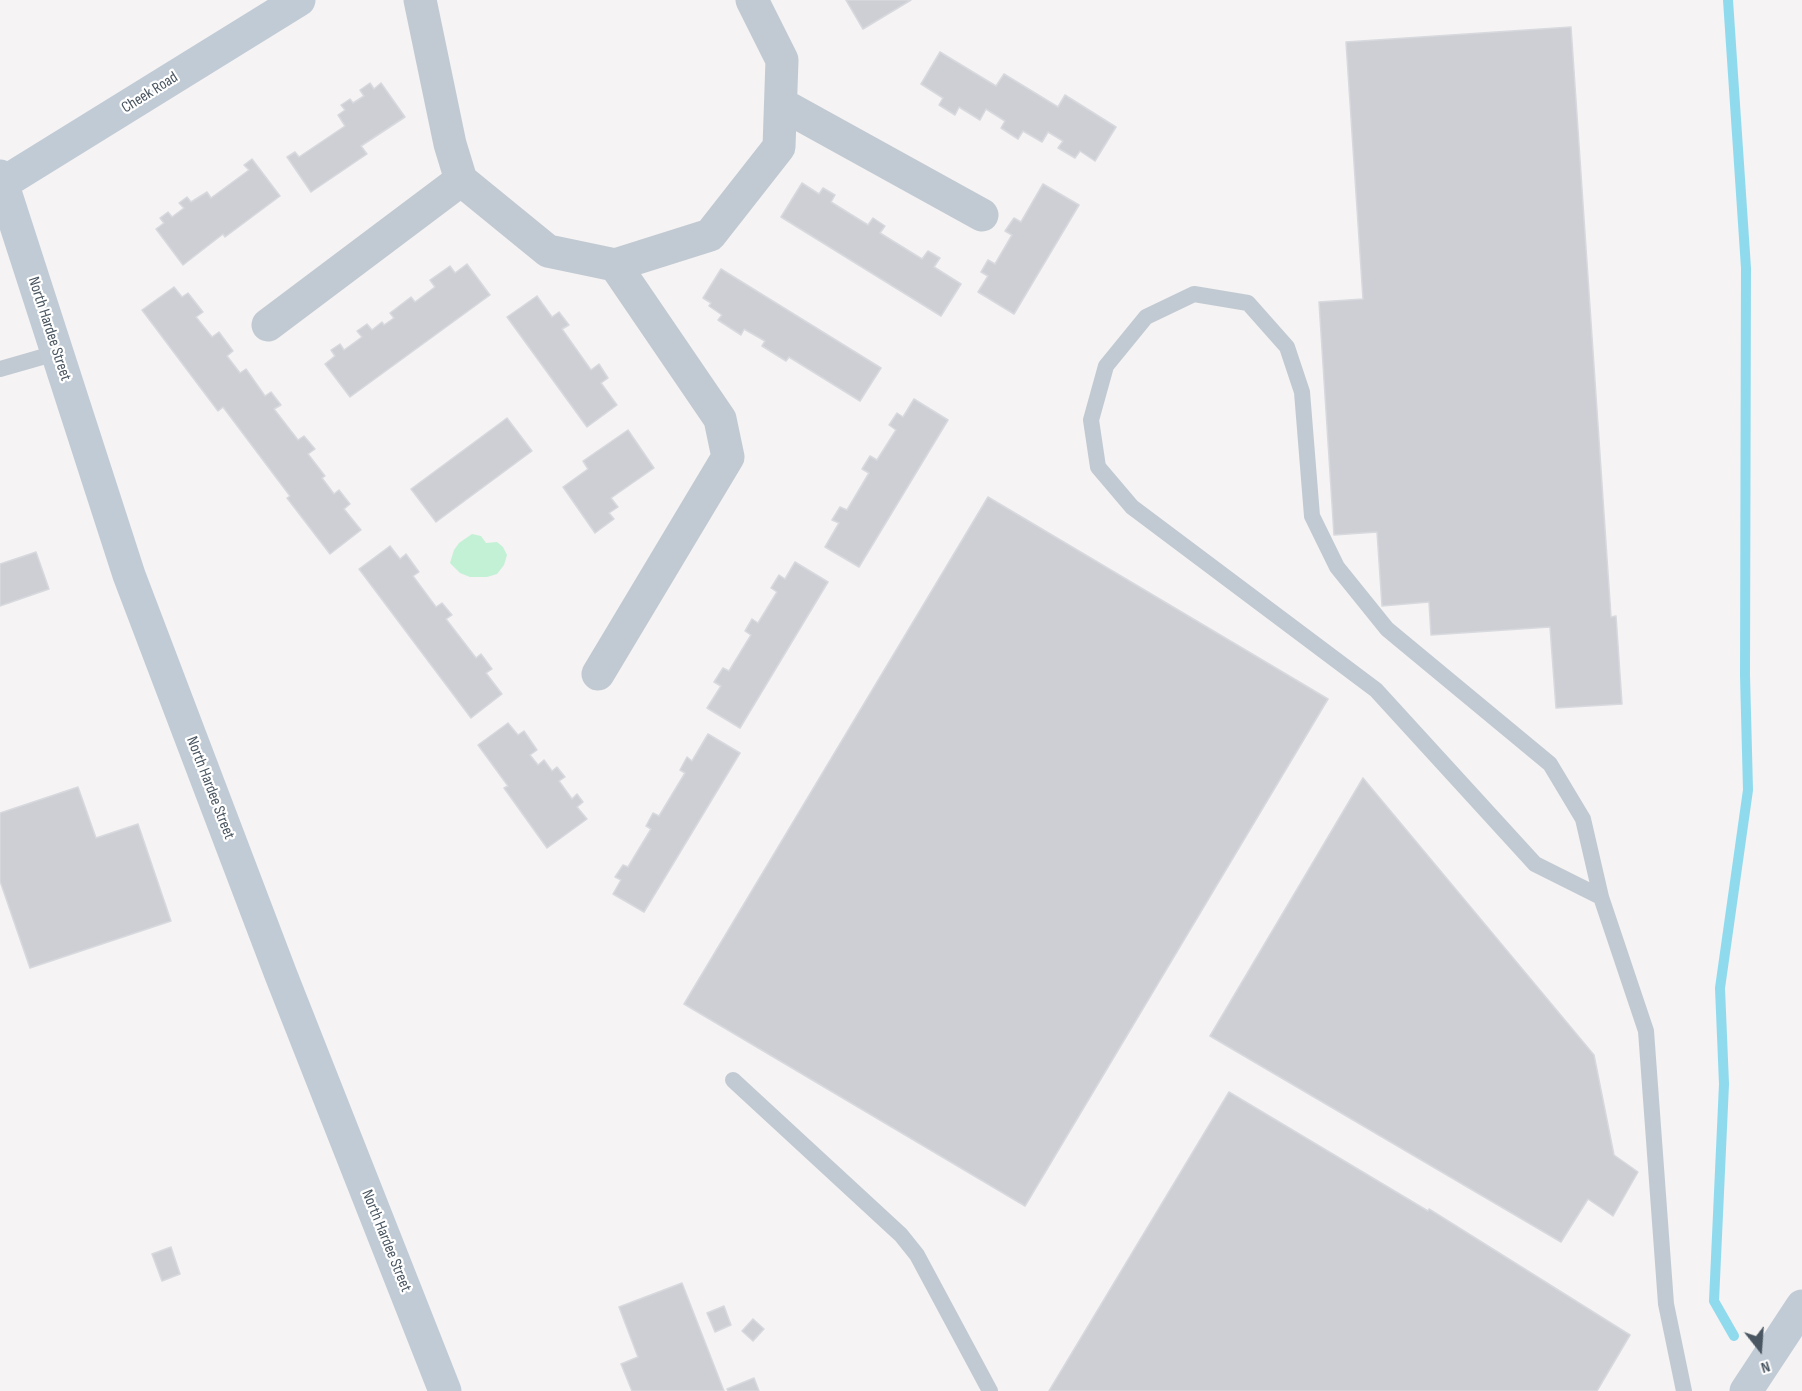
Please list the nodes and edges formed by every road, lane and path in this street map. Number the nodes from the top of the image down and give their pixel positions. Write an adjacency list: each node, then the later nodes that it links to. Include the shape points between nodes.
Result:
1 (299, 0): 6 (street, Cheek Road)
2 (420, 0): 5 (street)
3 (752, 0): 4 (street, via 782,60)
4 (781, 105): 7 (street); 8 (street, via 779,147 710,235)
5 (461, 180): 8 (street, via 548,251); 9 (street)
6 (1, 182): 10 (street, North Hardee Street)
7 (982, 215)
8 (615, 265): 12 (street, via 720,419 729,457)
9 (268, 325)
10 (56, 353): 11 (lane); 16 (street, North Hardee Street, via 129,574)
11 (0, 369)
12 (598, 674)
13 (1601, 897): 13 (lane, via 1583,819 1550,764 1387,629 1337,567 1312,516 1302,392 1287,347 1248,303 1194,294 1146,317 1106,366 1091,420 1098,467 1132,507 1376,690 1535,864); 18 (lane, via 1646,1031 1666,1304)
14 (733, 1080): 17 (lane, via 901,1235 917,1255)
15 (1802, 1306): 19 (street)
16 (445, 1391)
17 (990, 1391)
18 (1684, 1391)
19 (1746, 1391)

